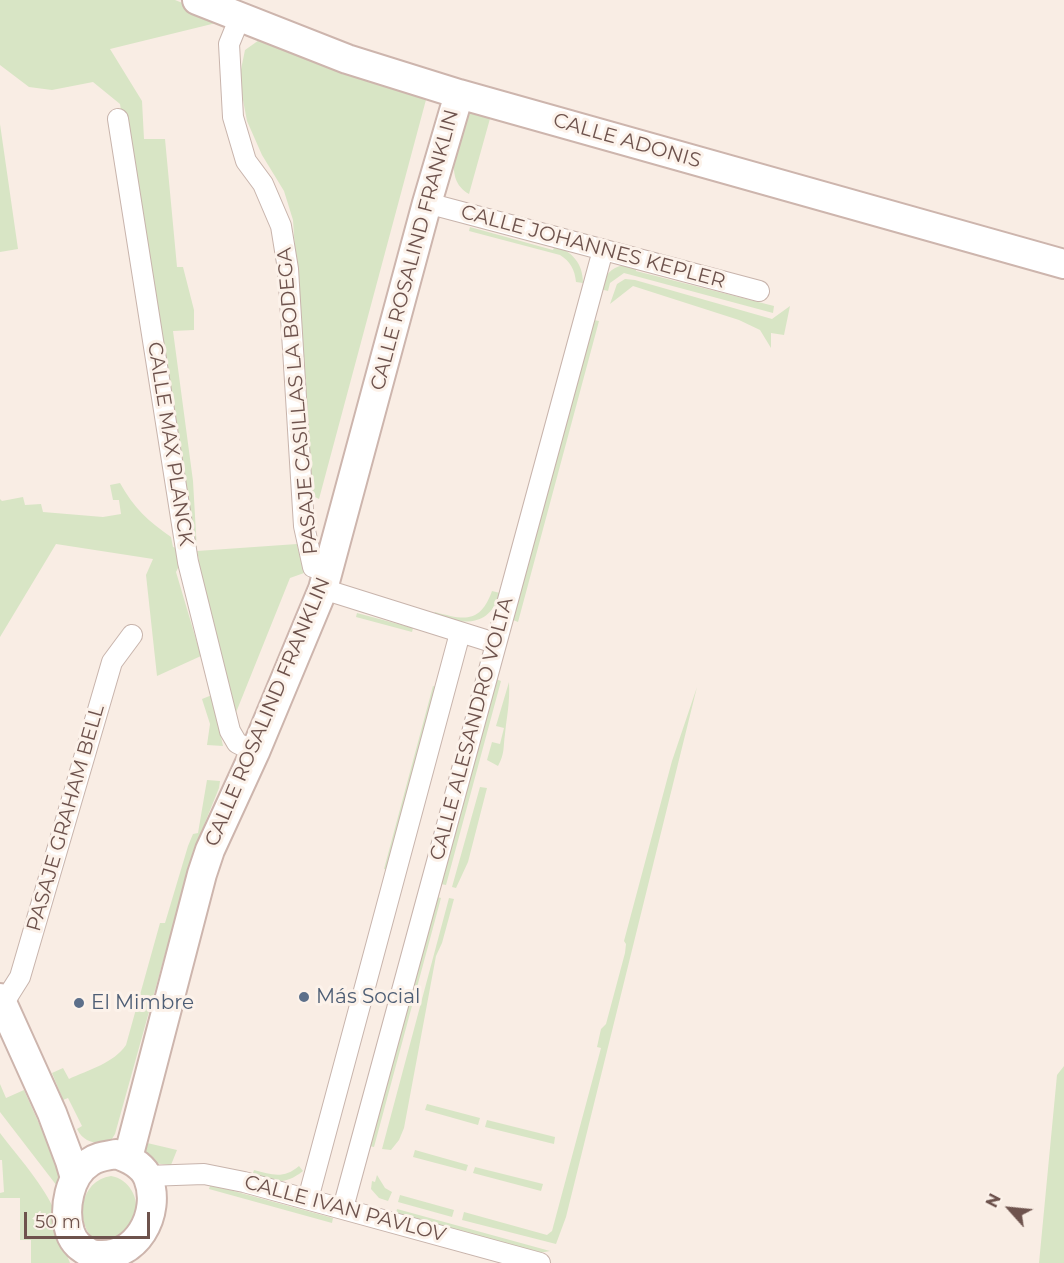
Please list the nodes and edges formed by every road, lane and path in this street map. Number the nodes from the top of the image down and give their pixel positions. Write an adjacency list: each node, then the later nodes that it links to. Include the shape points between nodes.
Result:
1 (196, 0): 2 (street, CALLE ADONIS)
2 (240, 17): 3 (street, CALLE ADONIS, via 347,59); 9 (street, PASAJE CASILLAS LA BODEGA, via 229,44 233,117 246,161 263,184 281,226 288,269 304,526 313,567)
3 (459, 94): 5 (street, CALLE ROSALIND FRANKLIN); 7 (street, CALLE ADONIS)
4 (118, 119): 13 (street, CALLE MAX PLANCK, via 188,562 230,731 237,743)
5 (427, 203): 6 (street, CALLE JOHANNES KEPLER); 9 (street, CALLE ROSALIND FRANKLIN)
6 (603, 250): 8 (street, CALLE JOHANNES KEPLER); 12 (street, CALLE ALESANDRO VOLTA)
7 (1064, 264)
8 (759, 291)
9 (325, 580): 10 (street); 13 (street, CALLE ROSALIND FRANKLIN)
10 (460, 633): 12 (street); 19 (street, CALLE ALESANDRO VOLTA)
11 (132, 635): 14 (street, PASAJE GRAHAM BELL, via 112,662 20,977)
12 (495, 643): 20 (street, CALLE ALESANDRO VOLTA)
13 (255, 752): 17 (street, CALLE ROSALIND FRANKLIN, via 202,874)
14 (2, 1001): 15 (street)
15 (52, 1113): 16 (street, via 81,1149); 18 (street)
16 (99, 1157): 17 (street, via 116,1154); 18 (street, via 81,1168)
17 (138, 1167): 19 (street, CALLE IVAN PAVLOV, via 204,1174); 21 (street, via 152,1203)
18 (75, 1178): 22 (street, via 69,1200 70,1232 77,1246)
19 (308, 1199): 20 (street, CALLE IVAN PAVLOV)
20 (343, 1208): 24 (street, CALLE IVAN PAVLOV)
21 (145, 1235): 22 (street, via 130,1254); 23 (street)
22 (115, 1262)
23 (150, 1263)
24 (540, 1263)

